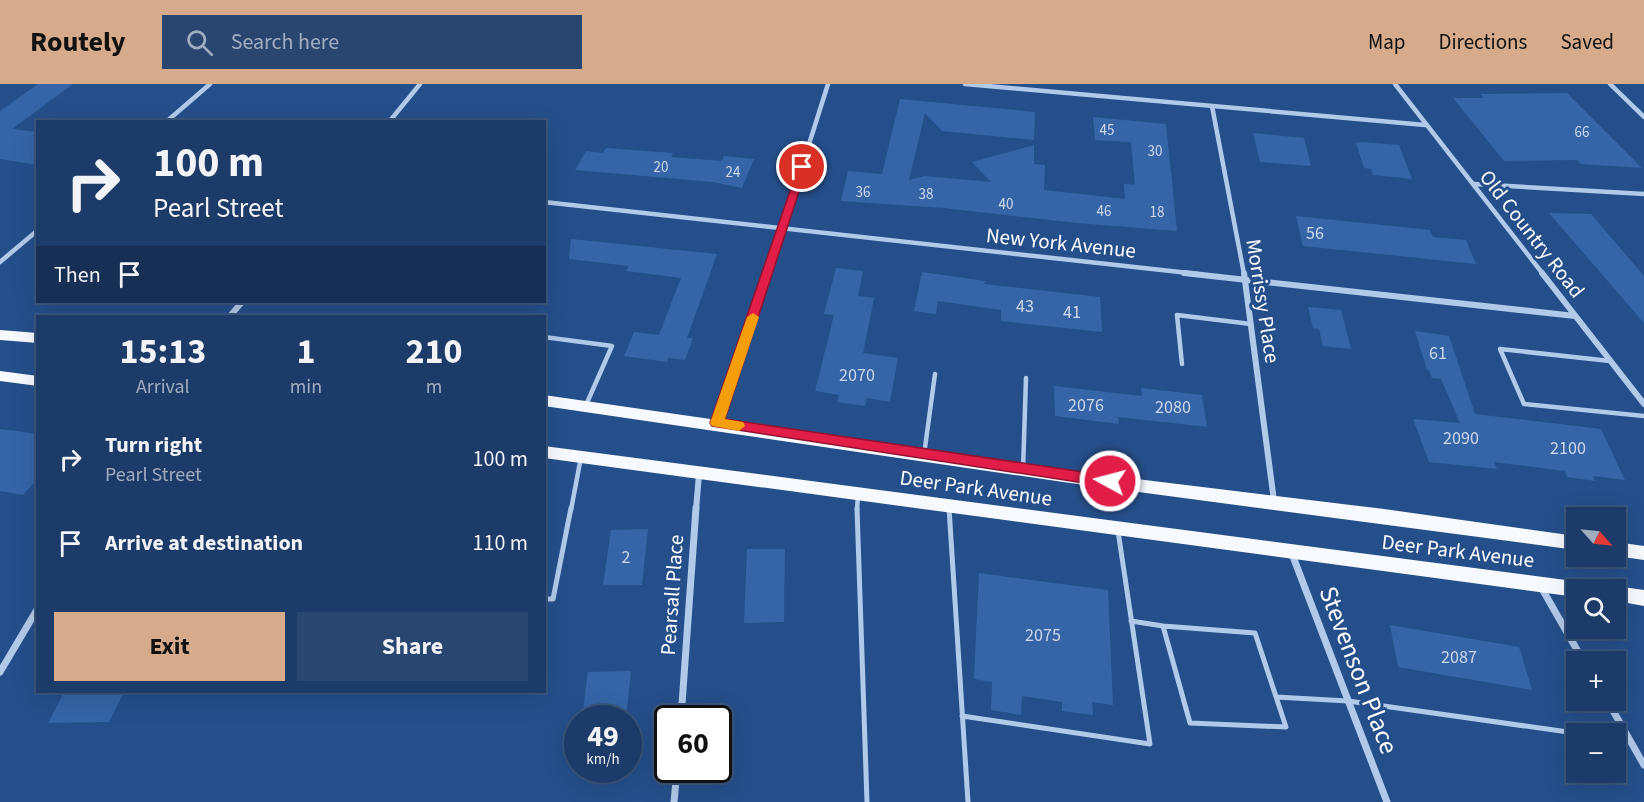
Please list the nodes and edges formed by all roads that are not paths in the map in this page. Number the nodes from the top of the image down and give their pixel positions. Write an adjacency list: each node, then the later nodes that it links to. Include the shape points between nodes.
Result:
1 (210, 84): 9 (street)
2 (420, 84): 10 (street)
3 (828, 84): 15 (street)
4 (965, 84): 7 (street)
5 (1395, 84): 11 (street, Old Country Road)
6 (1610, 84): 8 (street)
7 (1212, 106): 11 (street); 18 (street, Morrissy Place)
8 (1644, 117)
9 (168, 120)
10 (391, 120)
11 (1425, 125): 12 (street, Old Country Road)
12 (1474, 184): 13 (street); 21 (street, Old Country Road)
13 (1644, 194)
14 (546, 202): 15 (street, New York Avenue)
15 (783, 229): 18 (street, New York Avenue); 36 (street)
16 (36, 232): 17 (street)
17 (0, 262)
18 (1245, 280): 21 (street, New York Avenue); 22 (street, Morrissy Place)
19 (241, 303): 20 (street)
20 (231, 315)
21 (1575, 316): 26 (street, Old Country Road)
22 (1251, 324): 27 (lane, via 1178,315); 43 (street, Morrissy Place)
23 (0, 335): 25 (main road)
24 (546, 337): 34 (lane, via 612,346)
25 (36, 338)
26 (1610, 361): 33 (street, Old Country Road); 35 (lane, via 1500,349 1524,404)
27 (1182, 364)
28 (934, 374): 38 (lane)
29 (0, 376): 31 (main road)
30 (1026, 378): 40 (lane)
31 (36, 381)
32 (546, 400): 34 (main road, Deer Park Avenue)
33 (1644, 404)
34 (586, 405): 36 (main road, Deer Park Avenue)
35 (1644, 416)
36 (717, 423): 38 (main road, Deer Park Avenue)
37 (546, 452): 39 (main road, Deer Park Avenue)
38 (924, 455): 40 (main road, Deer Park Avenue)
39 (581, 457): 41 (main road, Deer Park Avenue); 54 (lane, via 553,599)
40 (1023, 470): 43 (main road, Deer Park Avenue)
41 (699, 474): 42 (main road, Deer Park Avenue); 62 (street, Pearsall Place)
42 (858, 495): 44 (main road, Deer Park Avenue); 71 (lane)
43 (1274, 501): 46 (main road, Deer Park Avenue)
44 (949, 507): 45 (main road, Deer Park Avenue); 64 (lane)
45 (1118, 530): 48 (main road, Deer Park Avenue); 56 (lane)
46 (1566, 542)
47 (1626, 550): 49 (main road)
48 (1292, 553): 50 (main road, Deer Park Avenue); 61 (street, Stevenson Place)
49 (1644, 553)
50 (1539, 584): 51 (main road, Deer Park Avenue); 58 (street)
51 (1566, 588)
52 (1626, 595): 53 (main road)
53 (1644, 598)
54 (546, 599)
55 (36, 611): 59 (street)
56 (1131, 621): 57 (lane); 64 (lane, via 1150,744)
57 (1163, 626): 60 (lane, via 1255,633); 60 (lane, via 1190,723 1286,727)
58 (1578, 651)
59 (0, 672)
60 (1276, 697): 61 (lane)
61 (1348, 701): 65 (lane); 73 (street, Stevenson Place)
62 (682, 705)
63 (1613, 711): 67 (street)
64 (962, 716): 72 (lane)
65 (1566, 732)
66 (1626, 739): 67 (lane)
67 (1630, 740): 68 (street)
68 (1644, 765)
69 (676, 783): 70 (street)
70 (674, 802)
71 (867, 802)
72 (968, 802)
73 (1388, 802)

